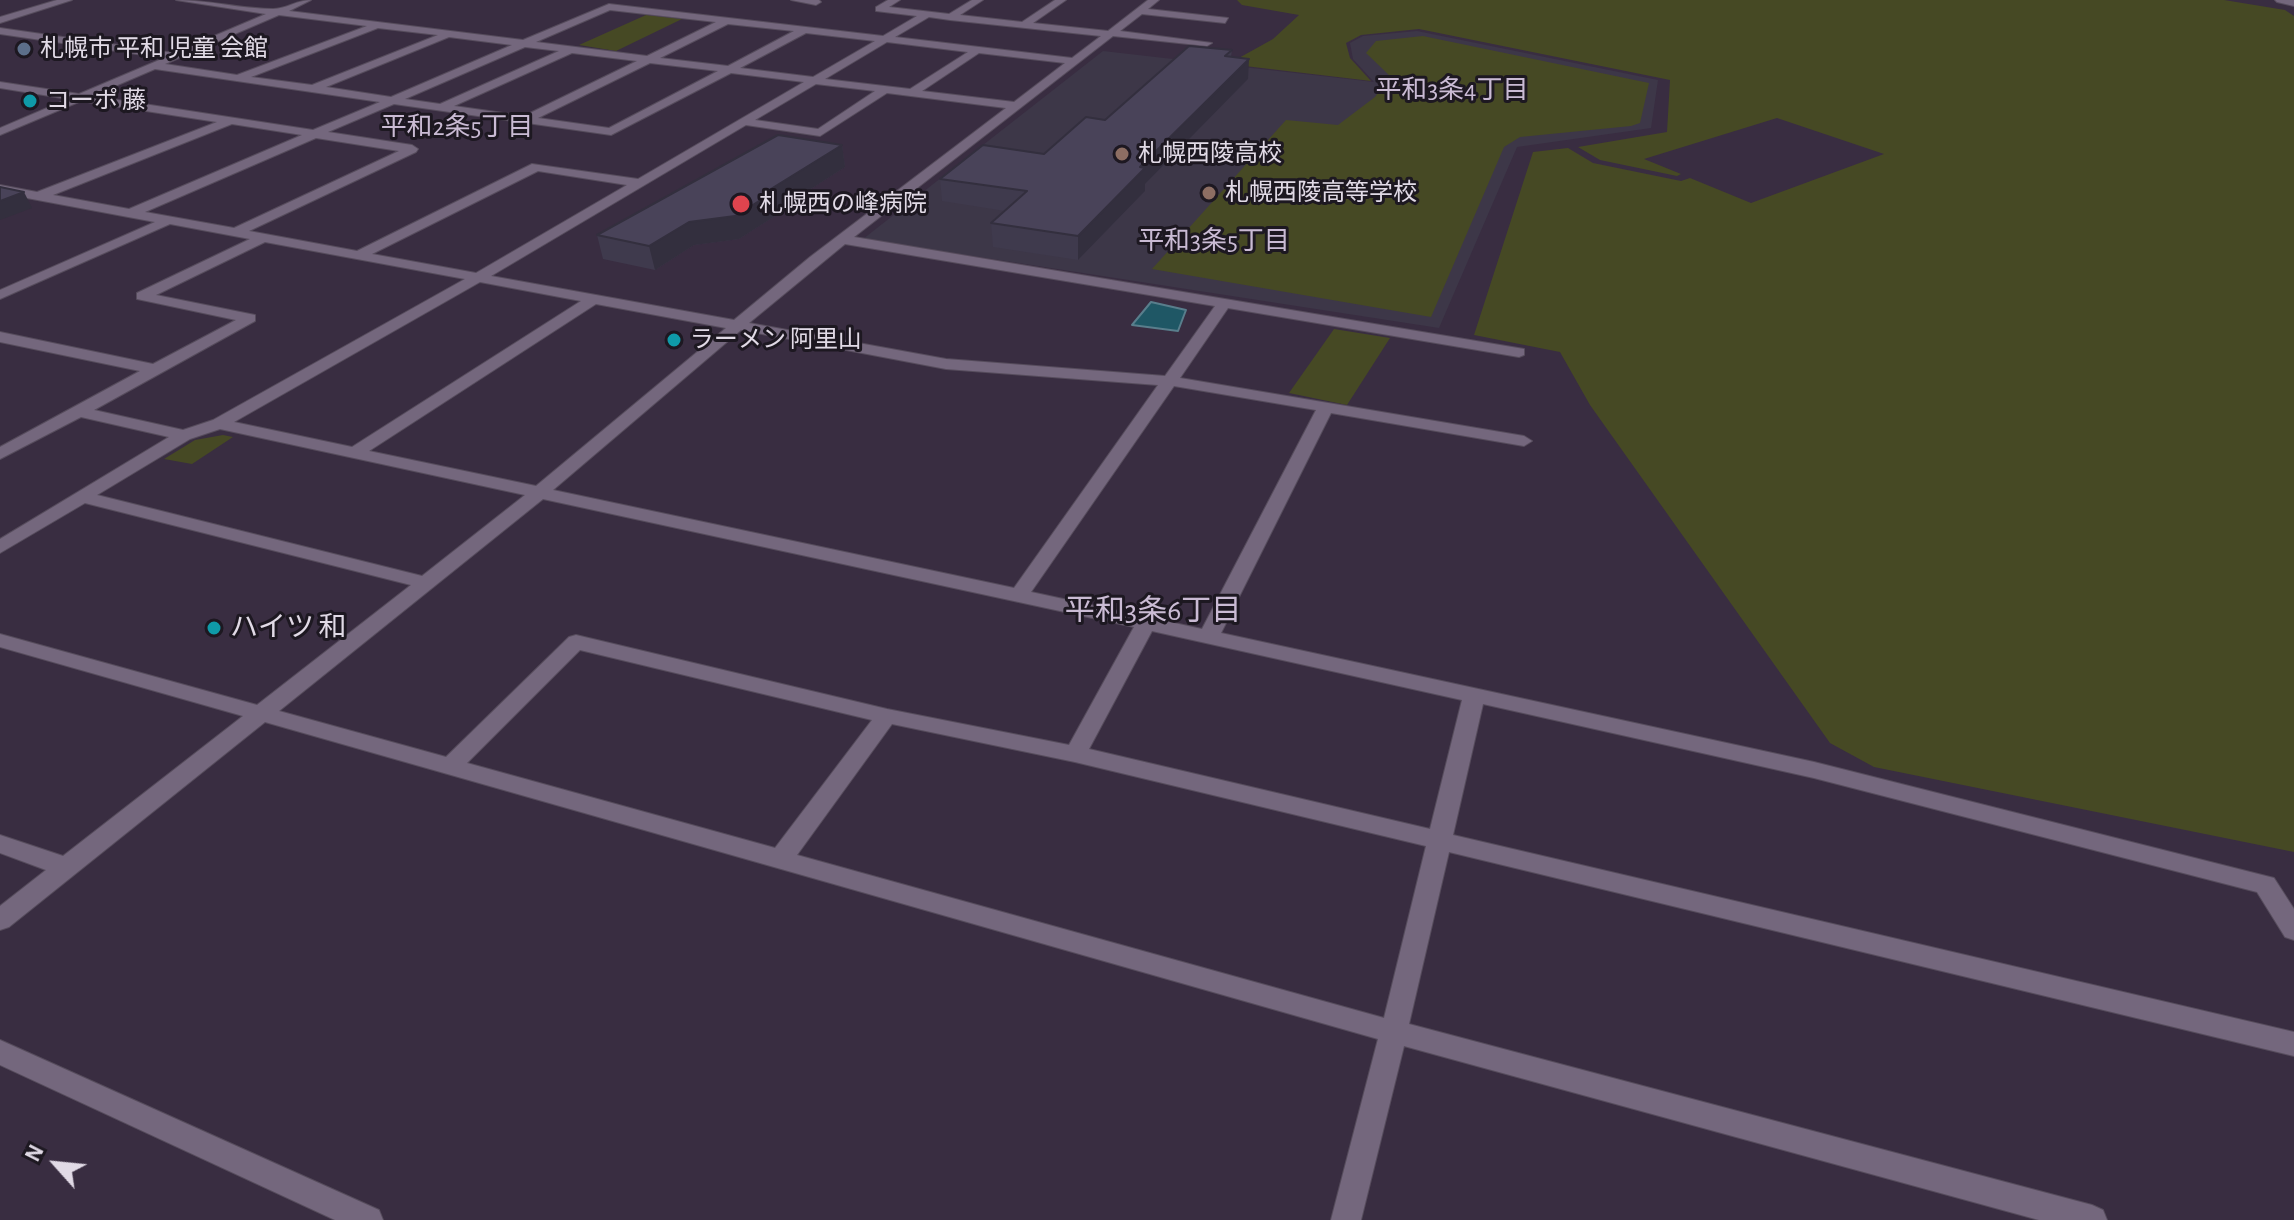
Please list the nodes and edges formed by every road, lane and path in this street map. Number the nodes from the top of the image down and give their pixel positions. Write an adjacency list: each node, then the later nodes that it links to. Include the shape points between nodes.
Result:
1 (67, 0): 18 (street)
2 (181, 0): 14 (street)
3 (306, 0): 14 (street)
4 (796, 0): 5 (street)
5 (803, 0): 10 (street)
6 (895, 0): 16 (street, via 879,9)
7 (978, 0): 17 (street)
8 (1061, 0): 22 (street)
9 (2280, 0): 13 (street)
10 (816, 2)
11 (1147, 5): 19 (street); 25 (street)
12 (673, 6): 15 (street)
13 (2293, 7)
14 (279, 12): 21 (street); 32 (street)
15 (658, 13): 20 (street); 29 (street, via 609,7)
16 (926, 15): 17 (street); 27 (street)
17 (950, 17): 22 (street)
18 (0, 20)
19 (1225, 20)
20 (726, 21): 23 (street); 33 (street)
21 (378, 25): 26 (street); 37 (street)
22 (1024, 25): 25 (street)
23 (804, 30): 27 (street); 36 (street)
24 (0, 31): 32 (street)
25 (1110, 33): 28 (street); 34 (street)
26 (449, 34): 29 (street); 40 (street)
27 (884, 39): 31 (street); 38 (street)
28 (1207, 43)
29 (521, 44): 30 (street); 44 (street)
30 (570, 50): 33 (street); 46 (street)
31 (977, 50): 34 (street); 42 (street)
32 (176, 56): 35 (street)
33 (648, 60): 36 (street); 47 (street)
34 (1074, 61): 45 (street)
35 (155, 66): 37 (street); 43 (street)
36 (729, 70): 38 (street); 47 (street, via 611,132)
37 (238, 78): 40 (street)
38 (816, 81): 41 (street); 49 (street)
39 (1, 86): 43 (street)
40 (314, 89): 44 (street)
41 (886, 89): 42 (street); 49 (street, via 820,133)
42 (912, 93): 45 (street)
43 (79, 98): 48 (street); 50 (street)
44 (389, 100): 46 (street); 51 (street)
45 (1016, 106): 59 (street)
46 (440, 108): 47 (street)
47 (524, 120)
48 (231, 121): 51 (street); 54 (street)
49 (745, 122): 52 (street)
50 (0, 132)
51 (314, 134): 55 (street); 57 (street, via 412,149)
52 (640, 183): 60 (street, via 536,167); 61 (street)
53 (0, 189): 54 (street)
54 (39, 196): 55 (street)
55 (131, 213): 56 (street)
56 (169, 220): 57 (street); 62 (street)
57 (237, 232): 58 (street)
58 (265, 237): 60 (street); 68 (street, via 142,296 250,318)
59 (842, 239): 64 (street); 65 (street)
60 (359, 255): 61 (street)
61 (479, 277): 63 (street); 72 (street)
62 (0, 295)
63 (595, 298): 65 (street); 77 (street)
64 (1224, 303): 67 (street); 69 (street)
65 (741, 324): 69 (street, via 946,364); 79 (street)
66 (0, 337): 68 (street)
67 (1519, 352)
68 (152, 369): 71 (street)
69 (1171, 381): 70 (street); 83 (street)
70 (1325, 408): 76 (street); 85 (street)
71 (77, 411): 74 (street); 75 (street)
72 (219, 424): 74 (street); 77 (street)
73 (0, 433): 75 (street)
74 (184, 435): 80 (street)
75 (27, 439): 78 (street)
76 (1524, 441)
77 (356, 452): 79 (street)
78 (0, 454)
79 (539, 493): 82 (street); 83 (street)
80 (82, 497): 81 (street); 82 (street)
81 (0, 547)
82 (427, 583): 88 (street)
83 (1019, 595): 84 (street)
84 (1146, 623): 85 (street); 90 (street)
85 (1209, 636): 87 (street)
86 (0, 640): 88 (street)
87 (1474, 695): 92 (street); 97 (street, via 1814,770 2265,885)
88 (262, 712): 91 (street); 95 (street)
89 (887, 716): 90 (street); 91 (street, via 576,642); 94 (street)
90 (1075, 754): 92 (street)
91 (449, 768): 94 (street)
92 (1439, 842): 98 (street); 99 (street)
93 (0, 844): 95 (street)
94 (781, 858): 98 (street)
95 (66, 867): 96 (street)
96 (0, 920)
97 (2294, 930)
98 (1394, 1032): 102 (street); 103 (street)
99 (2294, 1044)
100 (0, 1052): 101 (street)
101 (368, 1220)
102 (1346, 1220)
103 (2092, 1220)

